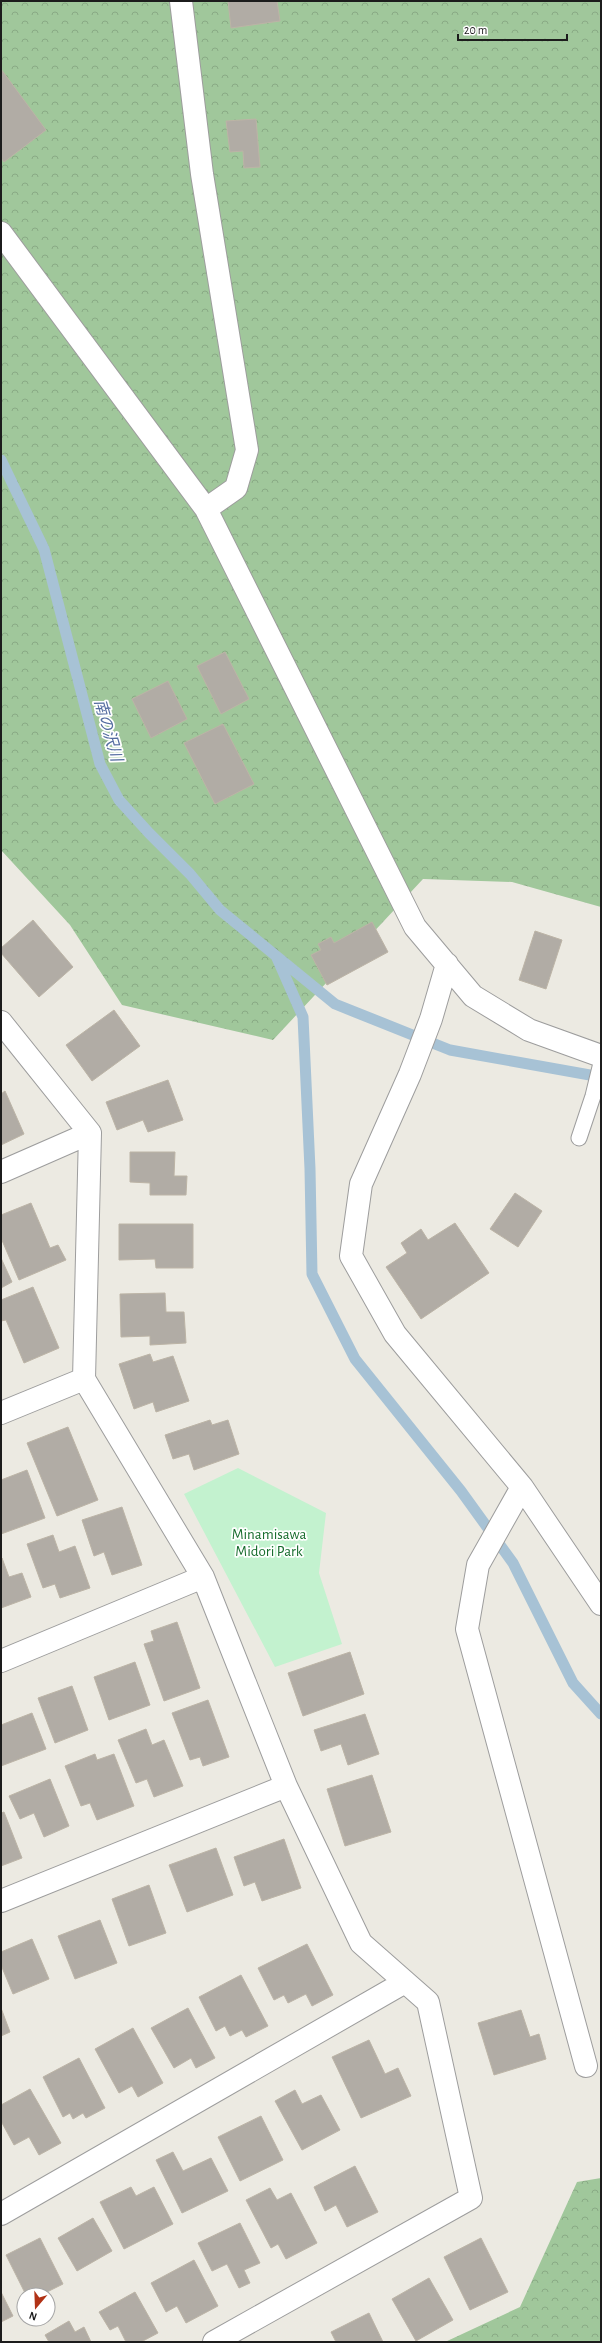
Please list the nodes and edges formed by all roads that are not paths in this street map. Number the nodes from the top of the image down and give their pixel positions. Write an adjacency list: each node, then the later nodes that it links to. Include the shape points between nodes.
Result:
1 (182, 1): 3 (street, via 202,174 247,450 236,488)
2 (1, 233): 3 (street)
3 (206, 509): 4 (street, via 415,927)
4 (447, 964): 6 (street, via 473,996 529,1030); 12 (street, via 431,1019 410,1074 361,1184 351,1256 395,1334)
5 (1, 1022): 7 (street)
6 (600, 1063): 8 (lane, via 593,1096)
7 (90, 1133): 9 (street); 10 (street)
8 (579, 1138)
9 (1, 1172)
10 (84, 1379): 11 (street); 13 (street)
11 (1, 1413)
12 (522, 1487): 14 (street); 19 (street, via 478,1565 467,1629)
13 (203, 1577): 15 (street); 16 (street)
14 (601, 1604)
15 (1, 1661)
16 (286, 1786): 17 (street); 18 (street, via 361,1943)
17 (1, 1901)
18 (405, 1982): 20 (street); 21 (street, via 428,2002 472,2198)
19 (586, 2066)
20 (1, 2214)
21 (214, 2342)

